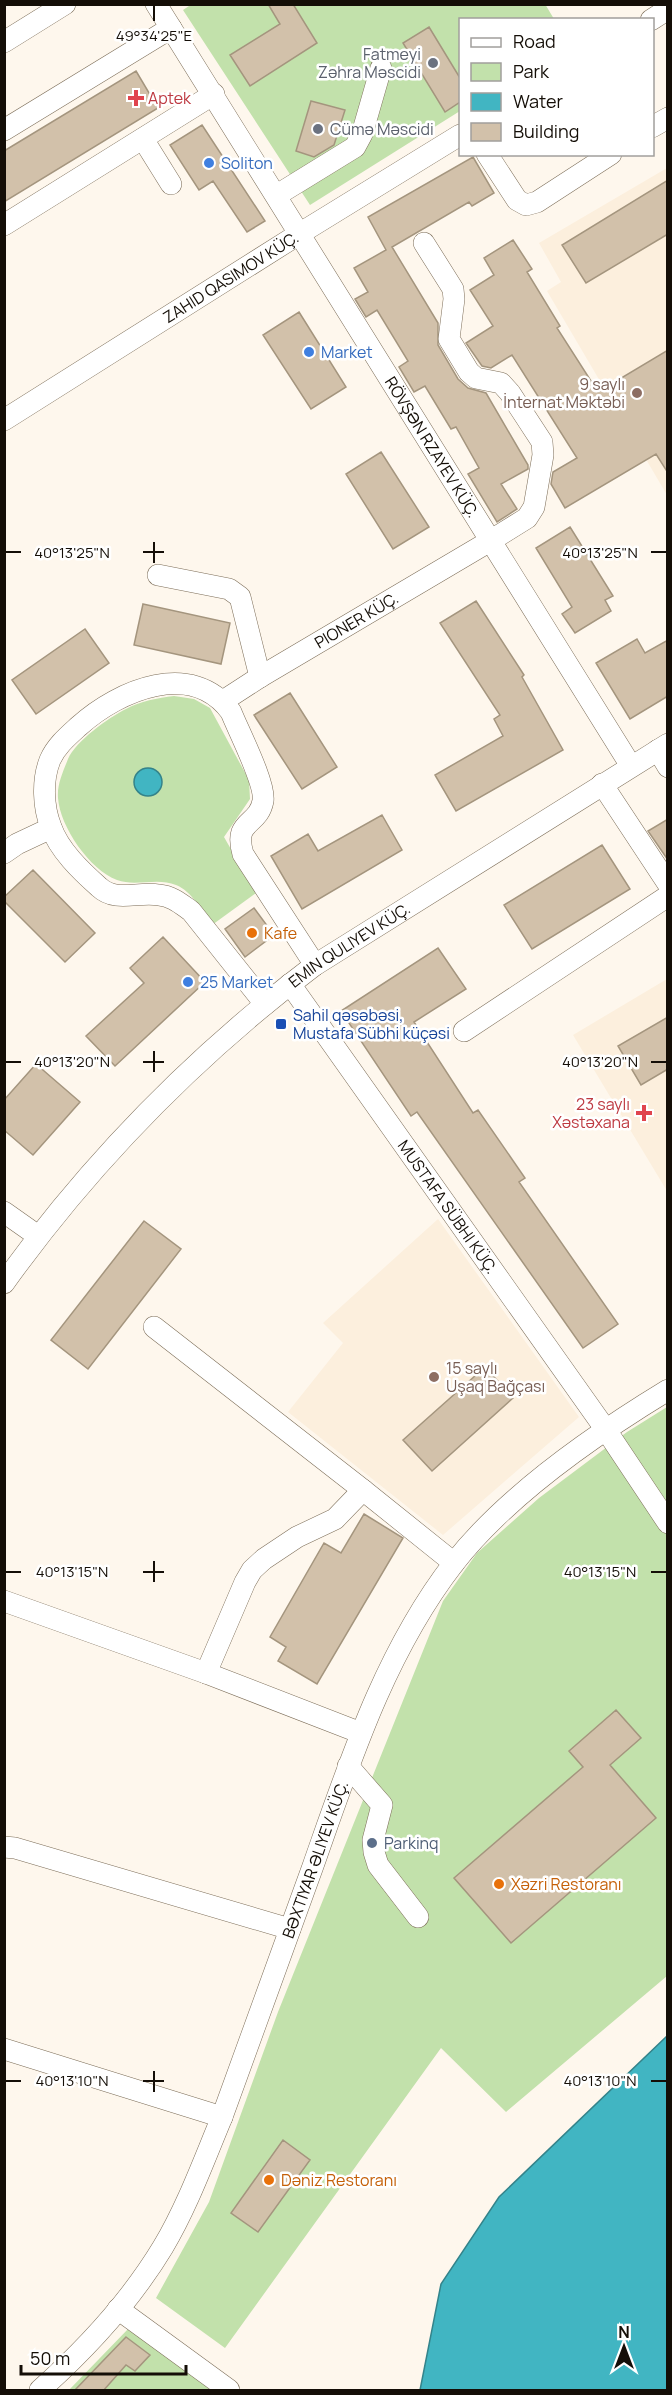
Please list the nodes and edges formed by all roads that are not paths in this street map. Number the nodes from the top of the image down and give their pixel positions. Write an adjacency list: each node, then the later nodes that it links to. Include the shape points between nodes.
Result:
1 (65, 4): 6 (street)
2 (156, 4): 5 (street, RÖVŞƏN RZAYEV KÜÇ.)
3 (668, 9): 4 (street)
4 (654, 18)
5 (171, 28): 8 (street, RÖVŞƏN RZAYEV KÜÇ.); 11 (street)
6 (4, 42)
7 (381, 68): 17 (street, via 356,147)
8 (214, 94): 13 (street); 17 (street, RÖVŞƏN RZAYEV KÜÇ.)
9 (668, 117): 10 (street)
10 (654, 126)
11 (4, 130)
12 (459, 136): 19 (street)
13 (142, 138): 16 (street); 18 (street)
14 (488, 156): 15 (street, via 517,200 526,205 537,202)
15 (608, 156)
16 (171, 184)
17 (277, 195): 19 (street, RÖVŞƏN RZAYEV KÜÇ.)
18 (4, 225)
19 (299, 234): 21 (street); 22 (street, RÖVŞƏN RZAYEV KÜÇ.)
20 (424, 243): 22 (street, PIONER KÜÇ., via 453,289 448,339 476,378 501,383 542,442 534,507 527,518)
21 (4, 420)
22 (490, 541): 24 (street, PIONER KÜÇ.); 27 (street, RÖVŞƏN RZAYEV KÜÇ.)
23 (158, 575): 24 (street, via 229,589 240,597)
24 (260, 677): 25 (street, PIONER KÜÇ.)
25 (223, 701): 29 (street, via 196,686 151,685 117,699 88,718 62,742 51,760 45,780); 33 (street, via 262,786 263,800 257,814 241,831 243,854)
26 (664, 753): 27 (street, EMIN QULIYEV KÜÇ.)
27 (630, 766): 28 (street, EMIN QULIYEV KÜÇ.)
28 (602, 784): 31 (street); 33 (street, EMIN QULIYEV KÜÇ.)
29 (51, 828): 30 (street); 35 (street, via 65,852 101,890 116,897 161,895 191,911)
30 (4, 853)
31 (668, 884)
32 (668, 896): 36 (street)
33 (315, 965): 34 (street, EMIN QULIYEV KÜÇ.)
34 (290, 984): 35 (street, EMIN QULIYEV KÜÇ.); 42 (street, MUSTAFA SÜBHI KÜÇ.)
35 (265, 1004): 38 (street, EMIN QULIYEV KÜÇ., via 156,1104 100,1162)
36 (464, 1030)
37 (4, 1212): 38 (street)
38 (38, 1236): 39 (street, EMIN QULIYEV KÜÇ.)
39 (4, 1282)
40 (154, 1327): 43 (street)
41 (668, 1390): 42 (street, BƏXTIYAR ƏLIYEV KÜÇ.)
42 (606, 1430): 44 (street, MUSTAFA SÜBHI KÜÇ.); 45 (street, BƏXTIYAR ƏLIYEV KÜÇ., via 524,1492)
43 (363, 1490): 45 (street); 47 (street, via 335,1519 297,1537 252,1570)
44 (668, 1523)
45 (454, 1563): 48 (street, BƏXTIYAR ƏLIYEV KÜÇ., via 405,1637)
46 (4, 1601): 47 (street)
47 (206, 1673): 48 (street)
48 (361, 1733): 49 (street, BƏXTIYAR ƏLIYEV KÜÇ.)
49 (348, 1766): 51 (street, via 382,1805 373,1840 378,1864); 52 (street, BƏXTIYAR ƏLIYEV KÜÇ.)
50 (4, 1847): 52 (street)
51 (418, 1917)
52 (290, 1929): 54 (street, BƏXTIYAR ƏLIYEV KÜÇ.)
53 (4, 2049): 54 (street)
54 (222, 2117): 55 (street, BƏXTIYAR ƏLIYEV KÜÇ., via 163,2247)
55 (118, 2309): 56 (street, BƏXTIYAR ƏLIYEV KÜÇ.); 57 (street)
56 (40, 2391)
57 (229, 2391)

